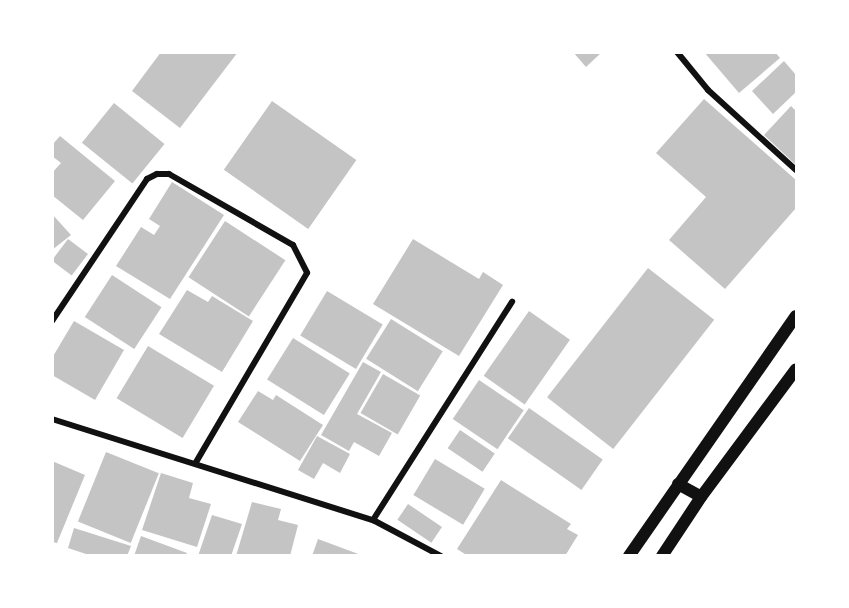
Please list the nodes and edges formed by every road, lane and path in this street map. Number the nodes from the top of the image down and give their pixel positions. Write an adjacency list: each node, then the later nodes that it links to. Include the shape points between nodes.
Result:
1 (676, 52): 2 (street, via 708,90)
2 (796, 170)
3 (512, 302): 11 (street)
4 (796, 316): 9 (main road)
5 (52, 321): 8 (street, via 147,179 157,174 169,174 293,245 308,273)
6 (796, 369): 10 (main road)
7 (52, 419): 8 (street)
8 (196, 462): 11 (street)
9 (678, 484): 10 (main road); 13 (main road)
10 (701, 497): 14 (main road)
11 (373, 520): 12 (street)
12 (441, 555)
13 (629, 555)
14 (662, 555)

